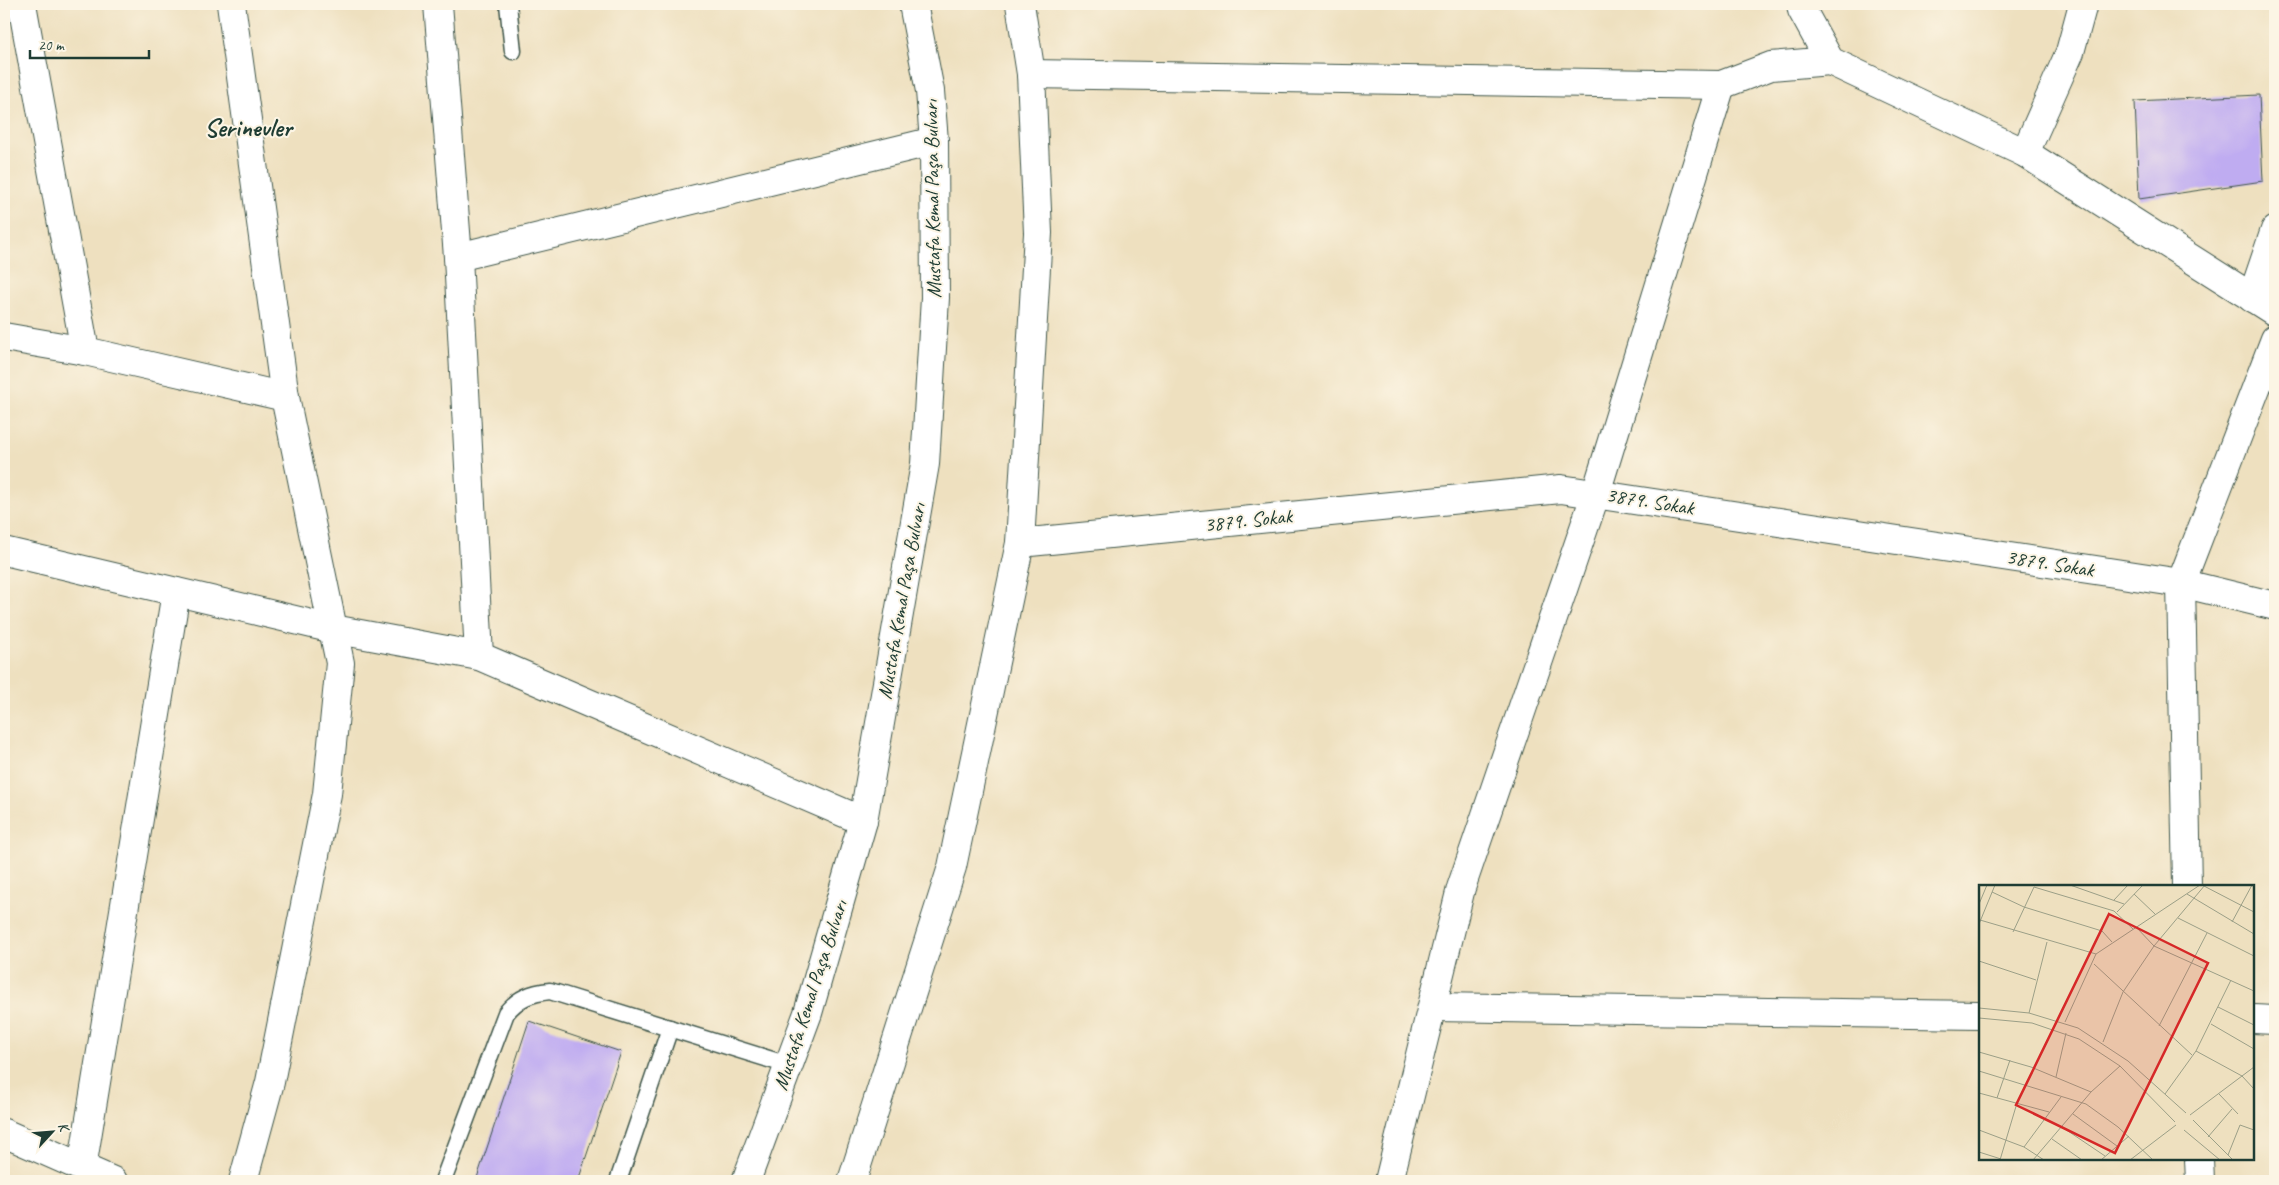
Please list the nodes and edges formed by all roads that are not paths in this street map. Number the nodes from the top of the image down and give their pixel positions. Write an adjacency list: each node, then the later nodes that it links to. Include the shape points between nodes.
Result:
1 (21, 4): 9 (street); 22 (street)
2 (231, 4): 23 (street)
3 (438, 4): 17 (street)
4 (508, 4): 10 (lane)
5 (912, 4): 14 (street, Mustafa Kemal Paşa Bulvarı, via 930,91)
6 (1020, 4): 12 (street)
7 (1801, 4): 11 (street)
8 (2083, 4): 15 (street, via 2070,52)
9 (4, 6)
10 (513, 51)
11 (1830, 61): 13 (street, via 1771,66); 15 (street)
12 (1031, 74): 13 (street); 25 (street, via 1038,233)
13 (1721, 85): 24 (street)
14 (934, 141): 17 (street); 32 (street, Mustafa Kemal Paşa Bulvarı, via 934,298 925,464)
15 (2025, 154): 18 (street)
16 (2275, 230): 18 (street)
17 (458, 257): 31 (street)
18 (2252, 298): 19 (street)
19 (2275, 312)
20 (4, 337): 22 (street)
21 (2275, 339): 27 (street)
22 (84, 351): 23 (street)
23 (285, 397): 30 (street)
24 (1596, 493): 25 (street, 3879. Sokak, via 1561,489); 27 (street, 3879. Sokak); 34 (street, via 1461,888)
25 (1020, 543): 48 (street, via 952,867)
26 (4, 551): 28 (street)
27 (2181, 583): 29 (street, 3879. Sokak); 33 (street)
28 (176, 592): 30 (street); 42 (street)
29 (2275, 606)
30 (333, 629): 31 (street); 44 (street, via 340,663 327,794 270,1082)
31 (479, 656): 32 (street)
32 (863, 821): 39 (street, Mustafa Kemal Paşa Bulvarı, via 808,1013)
33 (2187, 885)
34 (1433, 1007): 35 (street); 49 (street)
35 (1979, 1015)
36 (2254, 1019): 37 (street)
37 (2275, 1020)
38 (670, 1028): 39 (lane); 45 (lane, via 550,991 523,997 506,1013); 46 (lane)
39 (788, 1065): 47 (street, Mustafa Kemal Paşa Bulvarı)
40 (4, 1134): 42 (street)
41 (2199, 1160): 50 (street)
42 (82, 1168): 43 (street)
43 (113, 1181)
44 (243, 1181)
45 (443, 1181)
46 (618, 1181)
47 (746, 1181)
48 (852, 1181)
49 (1389, 1181)
50 (2200, 1181)

